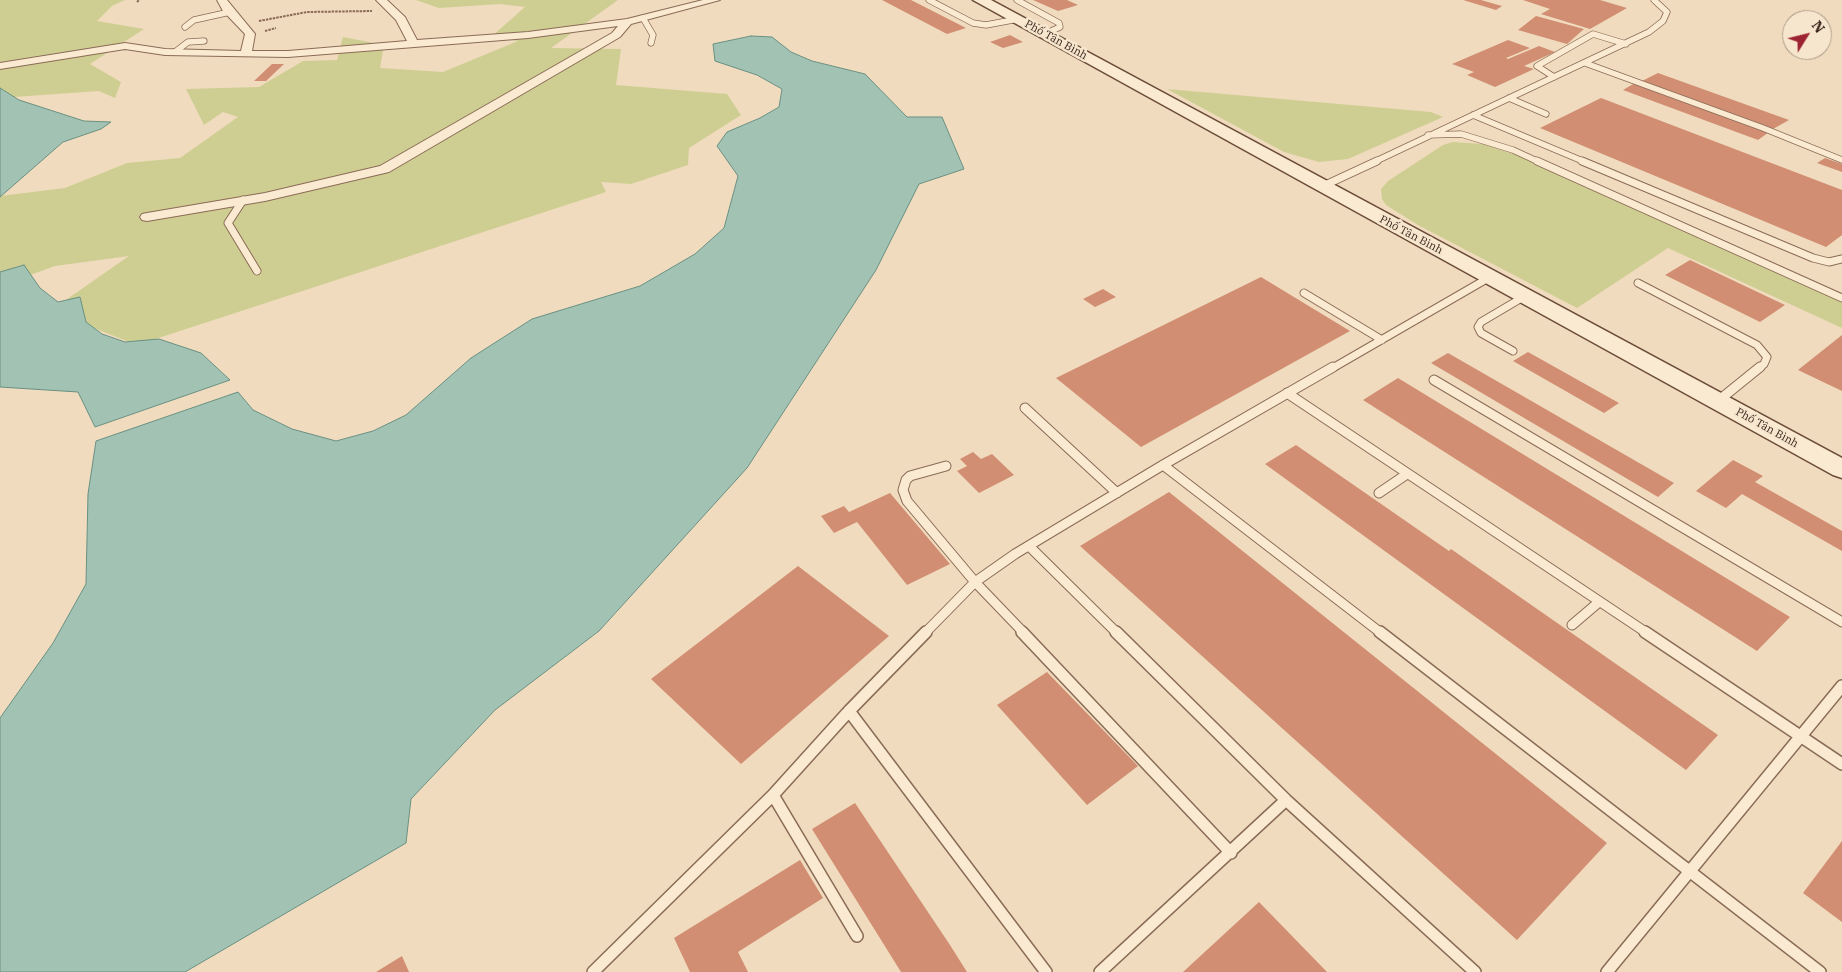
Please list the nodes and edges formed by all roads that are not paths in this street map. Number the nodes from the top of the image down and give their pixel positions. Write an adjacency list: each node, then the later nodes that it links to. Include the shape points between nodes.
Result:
1 (222, 0): 8 (street)
2 (381, 0): 15 (street, via 401,19)
3 (715, 0): 9 (street)
4 (929, 0): 7 (lane, via 973,23 986,25)
5 (980, 0): 7 (street, Phố Tân Bình)
6 (1654, 0): 14 (lane, via 1666,12 1662,21)
7 (1017, 10): 26 (street, Phố Tân Bình, via 1045,34)
8 (230, 12): 11 (lane, via 194,20); 17 (street, via 250,38)
9 (643, 18): 10 (street); 13 (lane, via 653,35)
10 (627, 22): 15 (street); 27 (street, via 616,35 392,165 376,172)
11 (185, 27)
12 (204, 41): 16 (lane, via 188,42)
13 (651, 43)
14 (1626, 44): 18 (lane); 20 (lane, via 1593,34 1538,66)
15 (414, 45): 17 (street)
16 (175, 52): 17 (street); 19 (street, via 125,46)
17 (245, 55)
18 (1585, 63): 20 (lane); 25 (lane)
19 (0, 66)
20 (1554, 78): 21 (lane)
21 (1509, 98): 22 (lane); 23 (lane)
22 (1473, 114): 24 (lane); 29 (lane, via 1817,259 1833,262)
23 (1546, 114)
24 (1428, 135): 26 (lane); 35 (lane, via 1461,134 1513,150)
25 (1842, 160)
26 (1321, 187): 31 (street, Phố Tân Bình)
27 (243, 200): 28 (street); 30 (lane, via 228,223)
28 (147, 217)
29 (1842, 259)
30 (258, 271)
31 (1490, 277): 34 (street, Phố Tân Bình); 36 (lane)
32 (1638, 283): 40 (lane, via 1745,338 1766,353 1764,364)
33 (1304, 293): 36 (lane)
34 (1525, 296): 37 (lane, via 1481,322 1478,328); 40 (street, Phố Tân Bình)
35 (1842, 298)
36 (1382, 340): 39 (lane)
37 (1512, 351)
38 (1434, 380): 51 (lane)
39 (1288, 393): 42 (lane); 45 (lane)
40 (1718, 401): 44 (street, Phố Tân Bình)
41 (1025, 408): 46 (lane)
42 (1163, 465): 46 (lane); 60 (lane)
43 (946, 466): 49 (lane, via 910,476 904,485 904,496)
44 (1842, 469)
45 (1407, 474): 47 (lane); 50 (lane)
46 (1117, 492): 48 (lane)
47 (1380, 493)
48 (1029, 546): 49 (lane); 58 (lane)
49 (975, 582): 54 (lane); 59 (lane)
50 (1599, 602): 52 (lane); 55 (lane)
51 (1842, 622)
52 (1572, 625)
53 (1842, 686): 55 (lane)
54 (849, 712): 57 (lane); 63 (lane)
55 (1800, 736): 56 (lane); 60 (lane)
56 (1842, 764)
57 (773, 795): 61 (lane); 62 (lane)
58 (1286, 800): 59 (lane); 65 (lane)
59 (1231, 853): 64 (lane)
60 (1689, 872): 66 (lane); 67 (lane)
61 (857, 936)
62 (593, 972)
63 (1046, 972)
64 (1100, 972)
65 (1475, 972)
66 (1607, 972)
67 (1820, 972)

